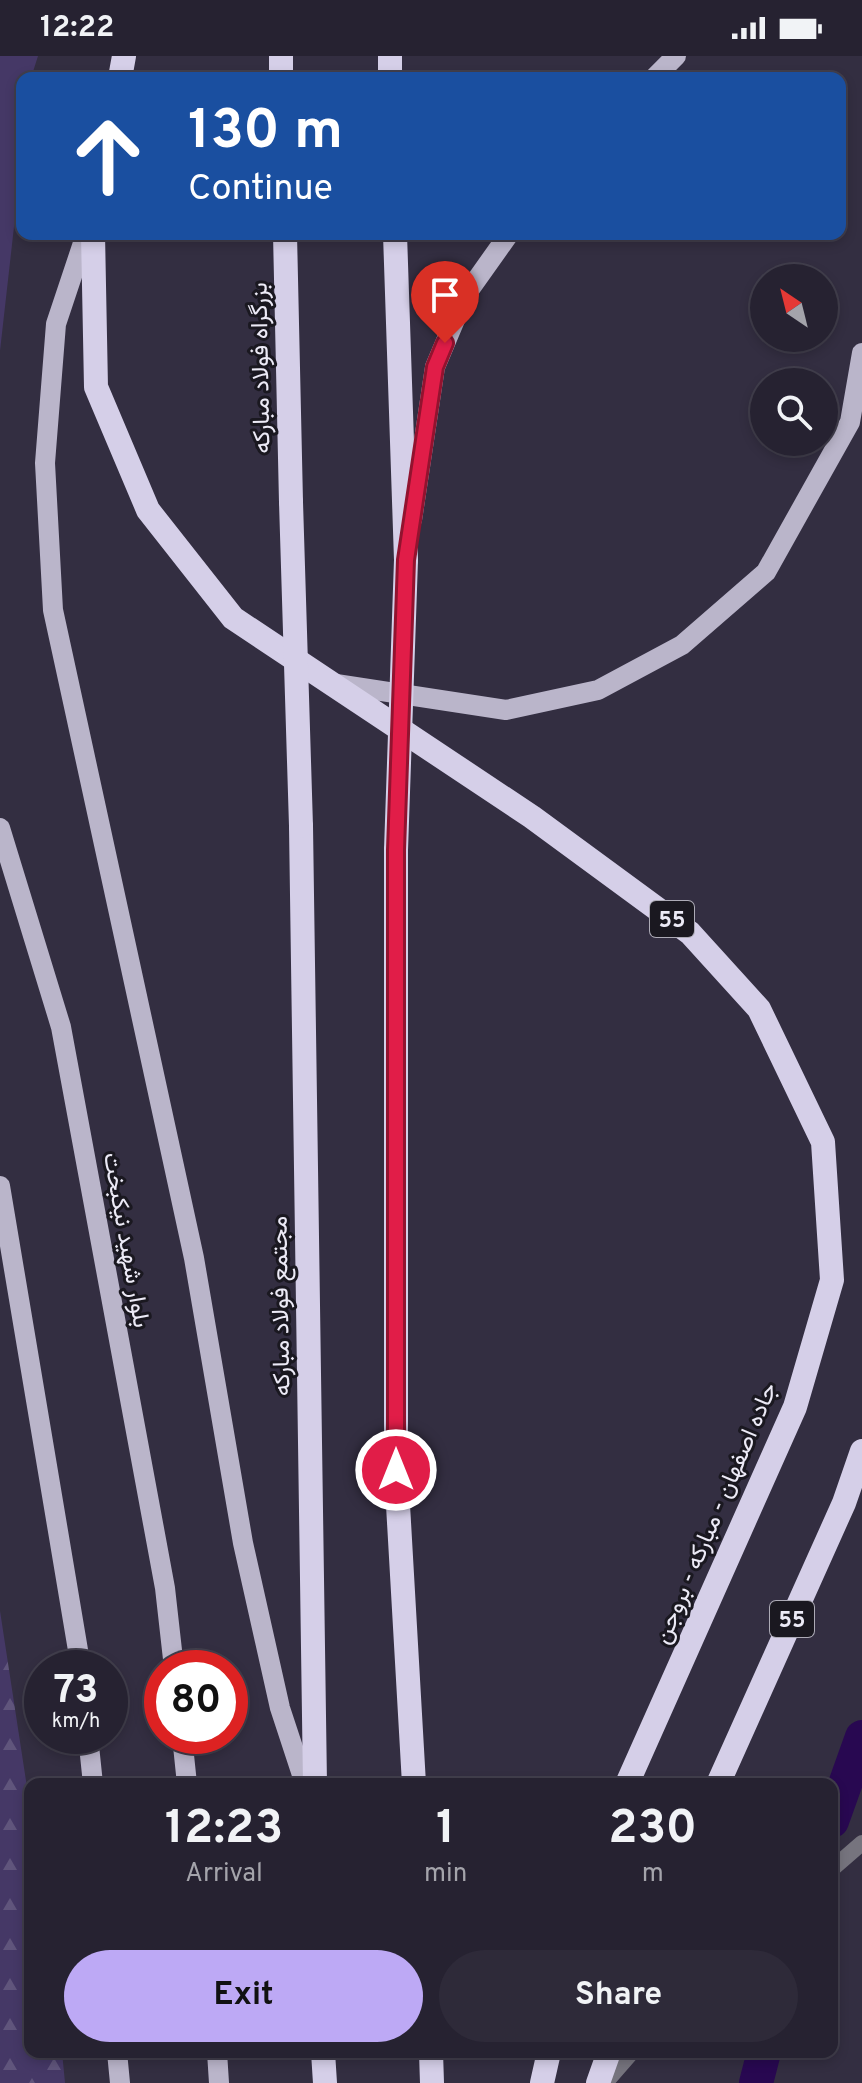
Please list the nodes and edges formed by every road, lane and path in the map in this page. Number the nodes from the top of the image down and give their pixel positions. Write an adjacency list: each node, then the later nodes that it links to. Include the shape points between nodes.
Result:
1 (676, 56): 2 (main road)
2 (660, 72)
3 (84, 240): 21 (main road, via 56,324 45,463 53,610 194,1258 243,1543 280,1708)
4 (93, 240): 10 (highway, جاده اصفهان - مبارکه - بروجن / 55, via 96,387 148,510 233,618)
5 (285, 240): 11 (highway, بزرگراه فولاد مبارکه, bridge)
6 (395, 240): 9 (highway)
7 (505, 240): 9 (main road, via 465,296 435,367)
8 (862, 353): 10 (main road, via 850,422 766,572 682,645 598,690 506,710)
9 (406, 560): 23 (highway, bridge, via 396,850 396,1470)
10 (332, 684): 24 (highway, جاده اصفهان - مبارکه - بروجن / 55, via 532,817 690,933 759,1009 823,1142 832,1280 795,1407)
11 (301, 826): 22 (highway, مجتمع فولاد مبارکه)
12 (1, 835): 16 (main road, بلوار شهید نیکبخت, via 61,1027 165,1588)
13 (0, 1186): 15 (main road)
14 (862, 1451): 25 (highway, 55, via 844,1503)
15 (78, 1650)
16 (172, 1650)
17 (90, 1754): 19 (main road)
18 (184, 1754): 20 (main road)
19 (92, 1778)
20 (186, 1778)
21 (303, 1778)
22 (315, 1778)
23 (414, 1778)
24 (630, 1778)
25 (721, 1778)
26 (862, 1843): 27 (lane)
27 (838, 1864)
28 (118, 2058): 35 (main road)
29 (217, 2058): 36 (main road)
30 (323, 2058): 37 (highway)
31 (431, 2058): 38 (highway)
32 (548, 2058): 39 (highway)
33 (607, 2058): 40 (highway)
34 (627, 2058): 41 (lane)
35 (120, 2083)
36 (219, 2083)
37 (325, 2083)
38 (432, 2083)
39 (542, 2083)
40 (598, 2083)
41 (605, 2083)

